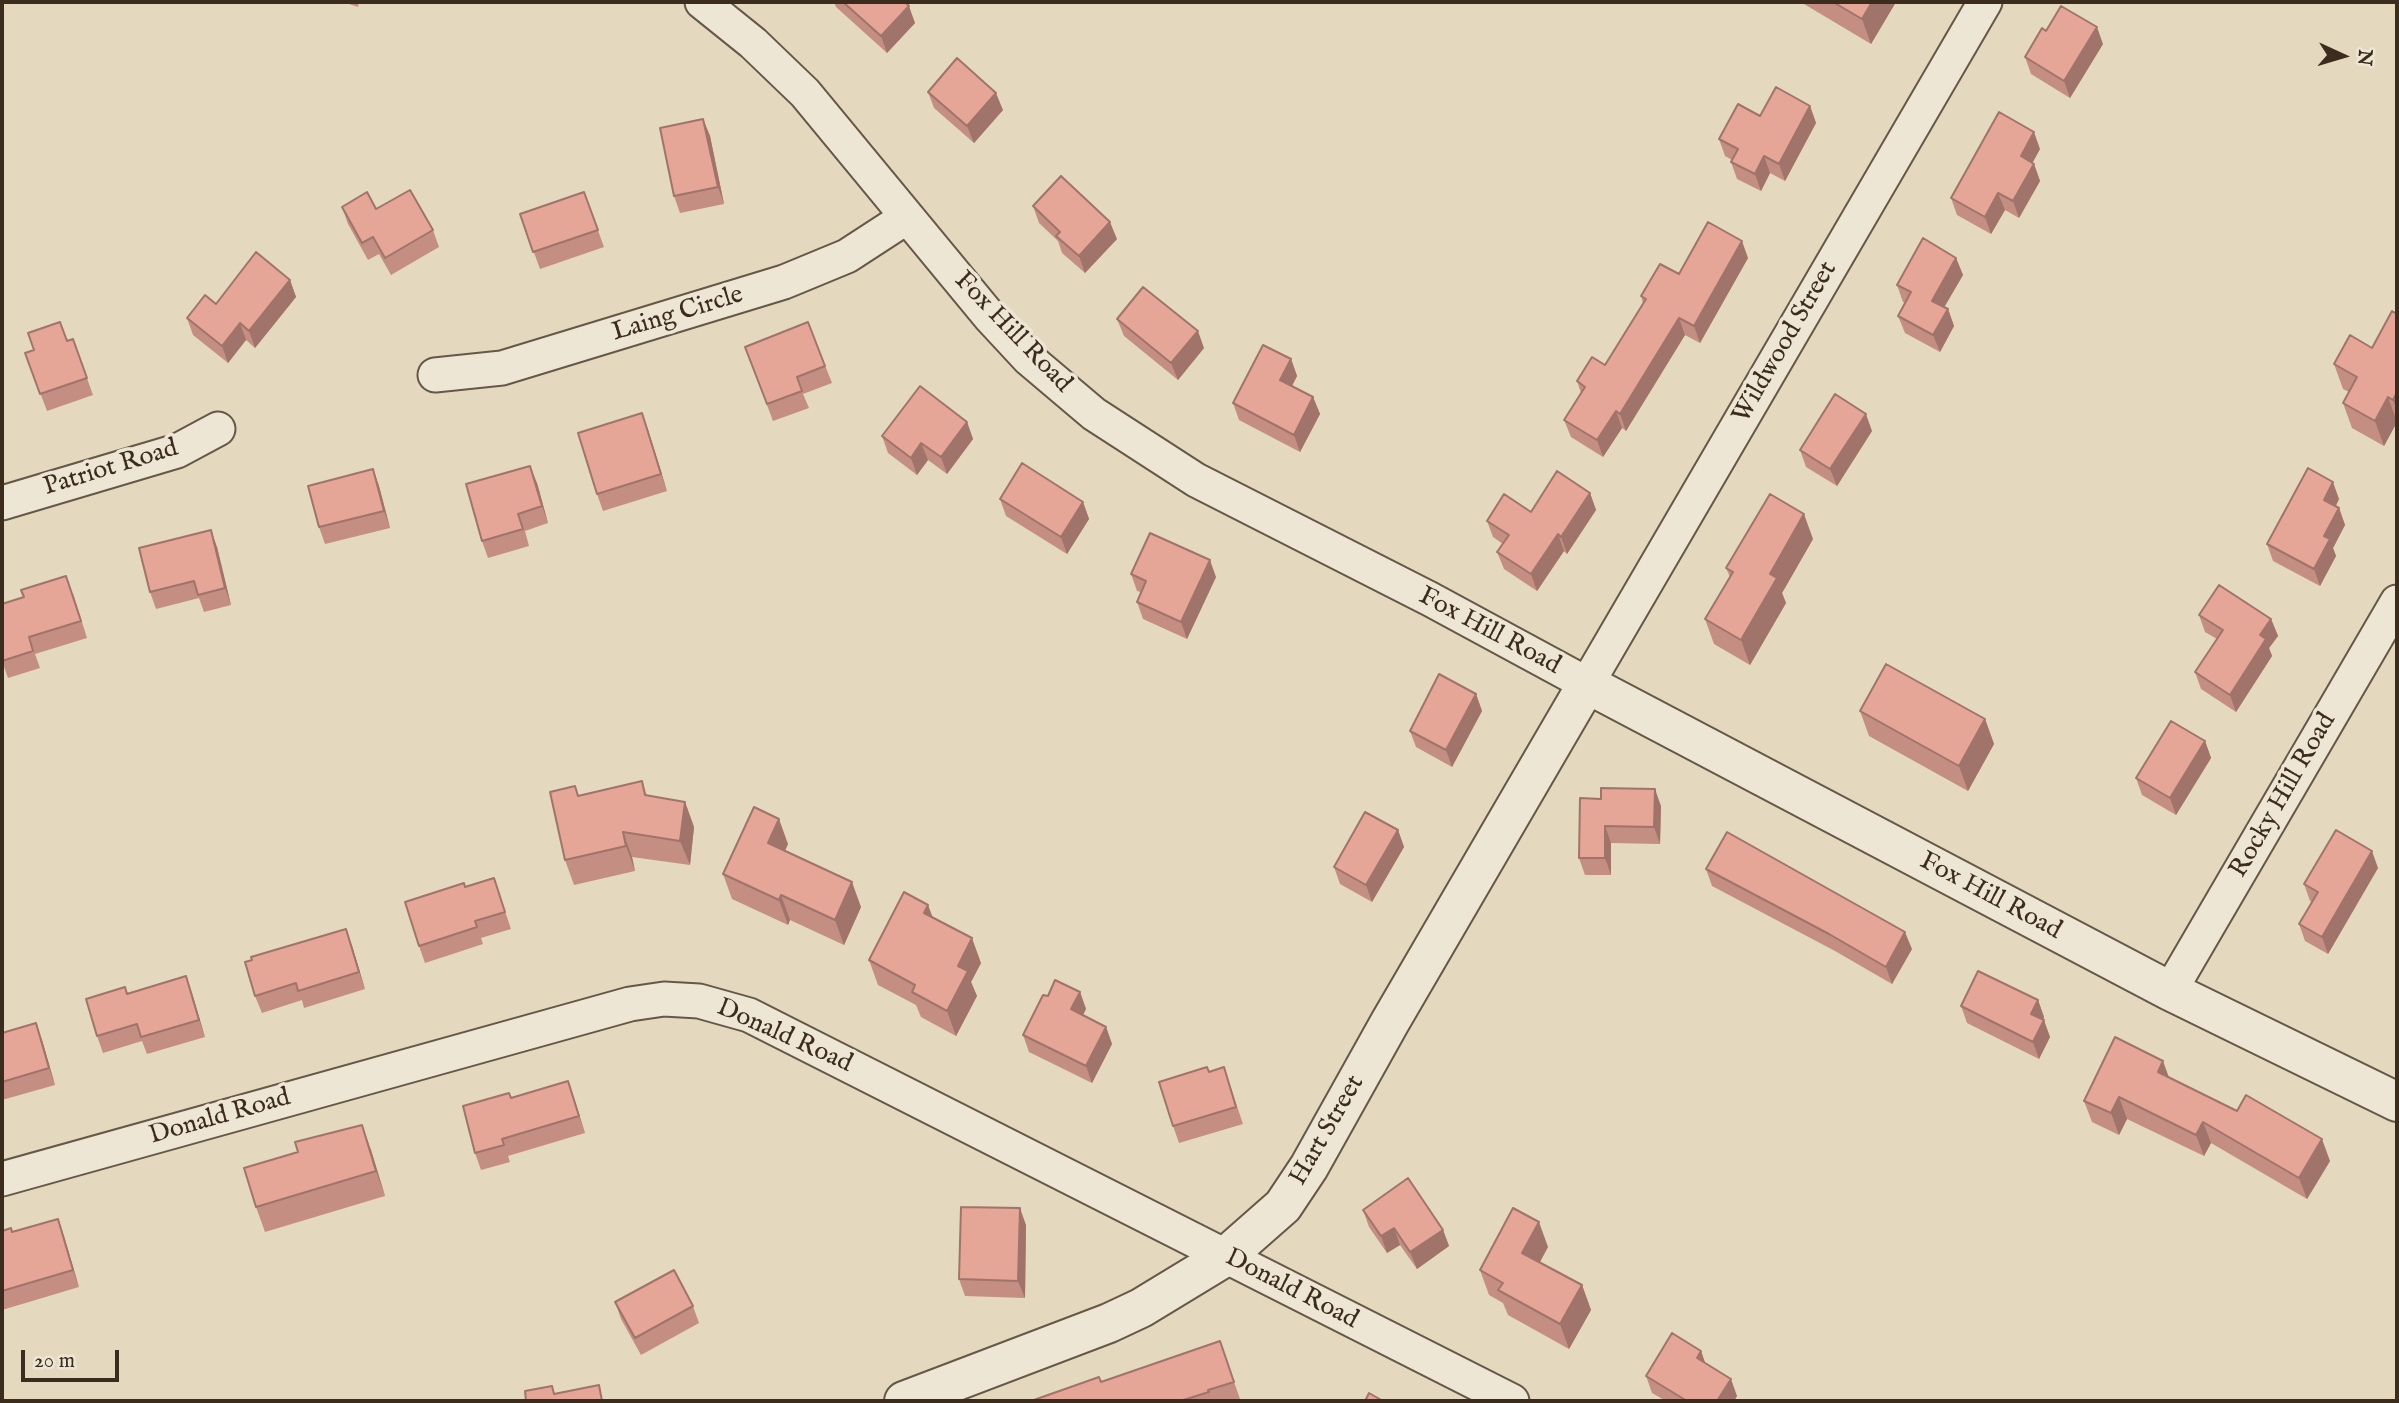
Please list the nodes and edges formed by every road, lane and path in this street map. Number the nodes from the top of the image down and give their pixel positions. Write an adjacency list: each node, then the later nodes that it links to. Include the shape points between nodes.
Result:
1 (702, 2): 3 (street, Fox Hill Road, via 804,93)
2 (1985, 2): 8 (street, Wildwood Street)
3 (907, 216): 4 (street, Laing Circle, via 847,256 784,282 502,368); 8 (street, Fox Hill Road, via 1029,359 1094,414 1196,480)
4 (435, 375)
5 (218, 429): 6 (street, Patriot Road, via 177,451)
6 (2, 503)
7 (2397, 602): 9 (street, Rocky Hill Road)
8 (1587, 684): 9 (street, Fox Hill Road); 12 (street, Hart Street, via 1300,1182 1283,1206)
9 (2170, 991): 10 (street, Fox Hill Road)
10 (2397, 1102)
11 (2, 1179): 12 (street, Donald Road, via 630,1004 682,999 749,1015)
12 (1225, 1257): 13 (street, Hart Street, via 1169,1293 1109,1323); 14 (street, Donald Road)
13 (904, 1401)
14 (1512, 1401)

